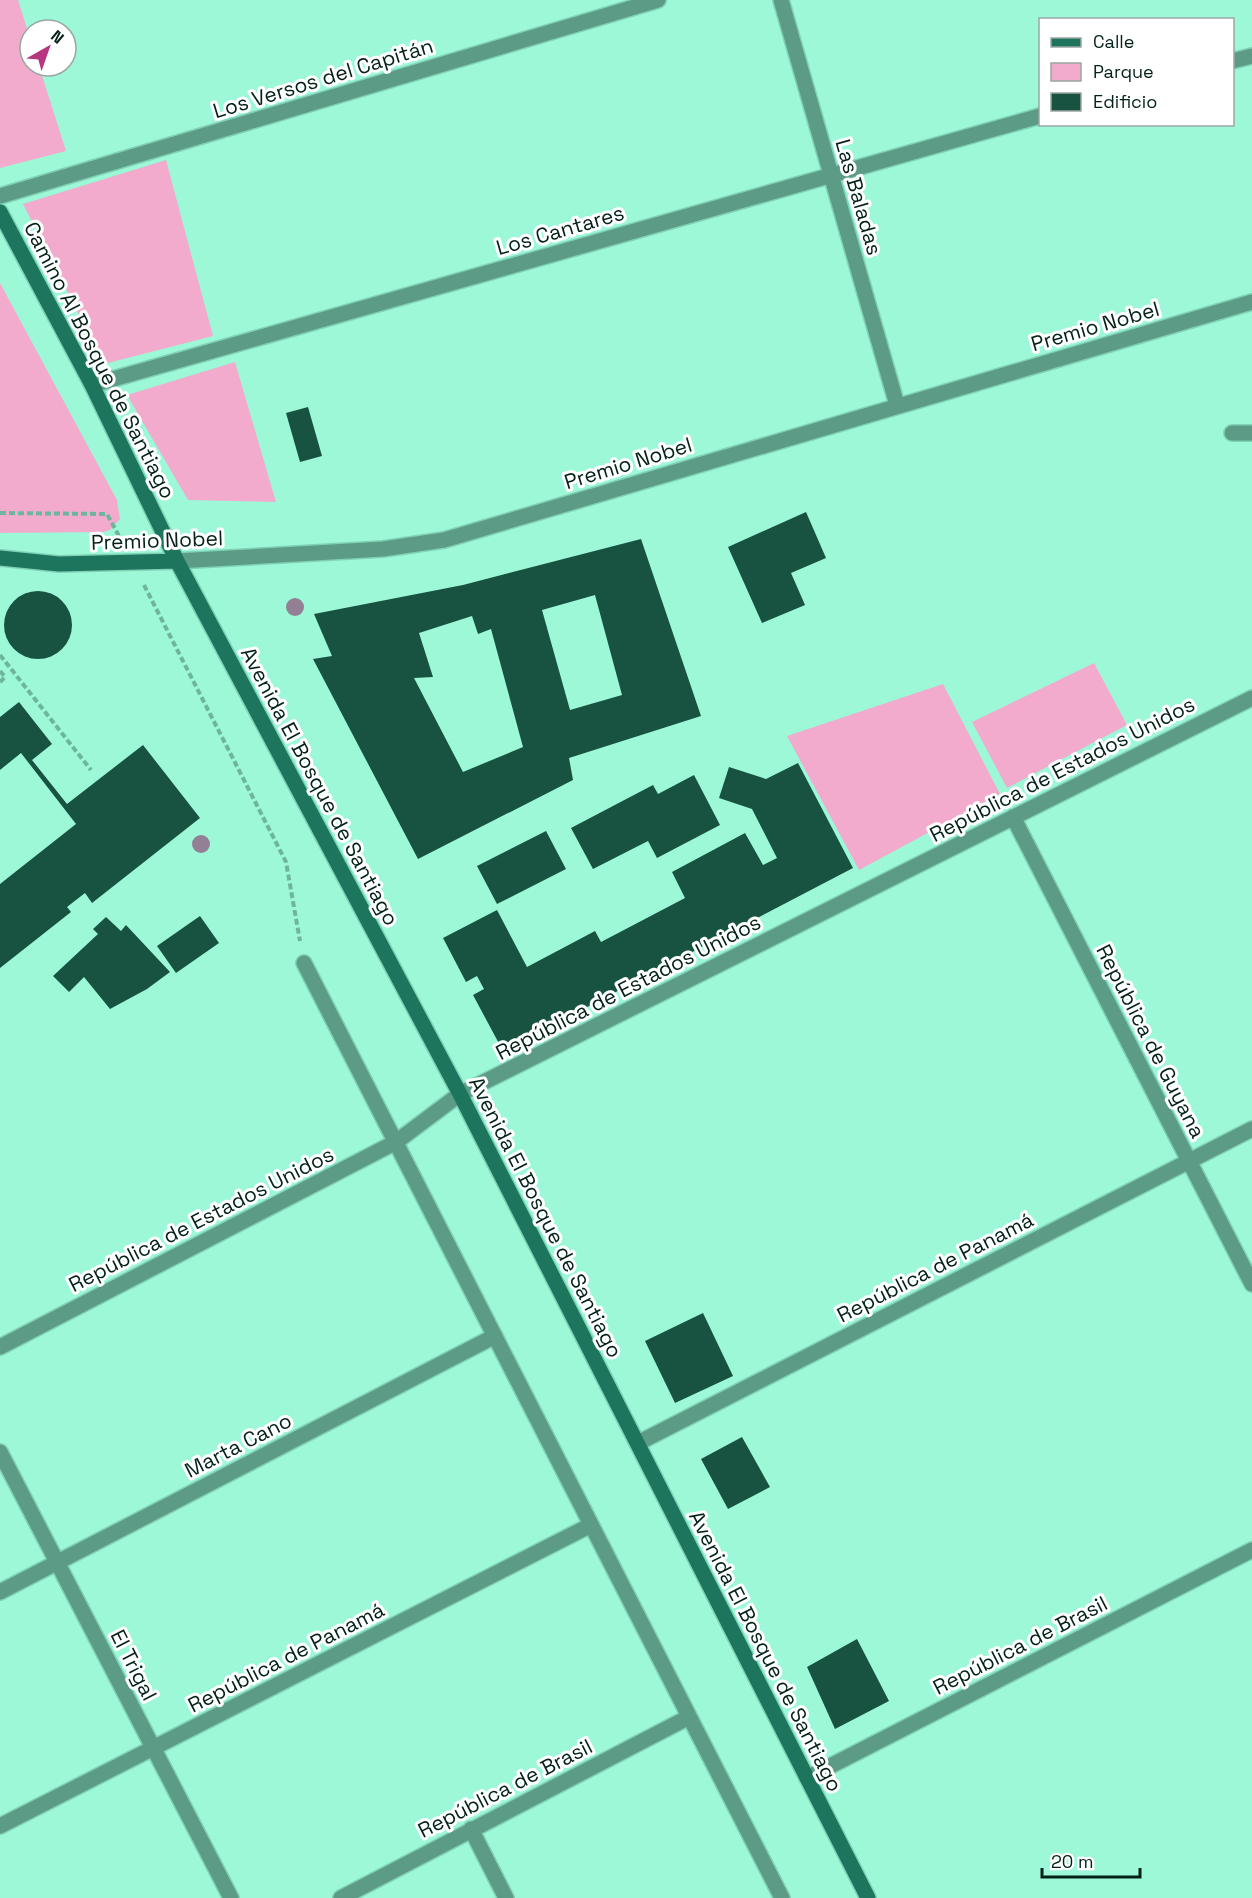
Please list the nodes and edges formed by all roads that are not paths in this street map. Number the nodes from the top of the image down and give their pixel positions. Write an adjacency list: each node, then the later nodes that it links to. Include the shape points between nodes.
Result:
1 (658, 0): 7 (street, Los Versos del Capitán)
2 (781, 0): 6 (street, Las Baladas)
3 (1252, 56): 4 (street)
4 (1234, 61)
5 (1039, 117): 6 (street, Los Cantares)
6 (831, 175): 10 (street, Los Cantares); 11 (street, Las Baladas)
7 (0, 196)
8 (0, 212): 10 (main road, Camino Al Bosque de Santiago)
9 (1252, 302): 11 (street, Premio Nobel)
10 (92, 385): 15 (main road, Camino Al Bosque de Santiago)
11 (897, 405): 15 (street, Premio Nobel, via 444,540 383,549)
12 (1232, 433): 13 (street)
13 (1252, 433)
14 (0, 558): 15 (main road, Premio Nobel, via 59,564)
15 (177, 561): 19 (main road, Avenida El Bosque de Santiago)
16 (1252, 698): 17 (street, República de Estados Unidos)
17 (1013, 817): 19 (street, República de Estados Unidos); 22 (street, República de Guyana)
18 (304, 963): 21 (street)
19 (460, 1094): 21 (street, República de Estados Unidos); 26 (main road, Avenida El Bosque de Santiago)
20 (1252, 1129): 22 (street, República de Panamá)
21 (396, 1142): 24 (street); 25 (street, República de Estados Unidos)
22 (1189, 1161): 23 (street, República de Guyana); 26 (street, República de Panamá)
23 (1252, 1284)
24 (495, 1336): 28 (street); 30 (street, Marta Cano)
25 (0, 1347)
26 (638, 1443): 34 (main road, Avenida El Bosque de Santiago)
27 (0, 1452): 30 (street, El Trigal)
28 (591, 1525): 32 (street); 33 (street, República de Panamá)
29 (1252, 1550): 34 (street, República de Brasil)
30 (57, 1562): 31 (street, Marta Cano); 33 (street, El Trigal)
31 (0, 1592)
32 (690, 1717): 36 (street, República de Brasil); 40 (street)
33 (153, 1748): 35 (street, República de Panamá); 37 (street, El Trigal)
34 (807, 1778): 41 (main road, Avenida El Bosque de Santiago)
35 (0, 1826)
36 (471, 1829): 38 (street, República de Brasil); 39 (street)
37 (231, 1898)
38 (341, 1898)
39 (506, 1898)
40 (782, 1898)
41 (868, 1898)

